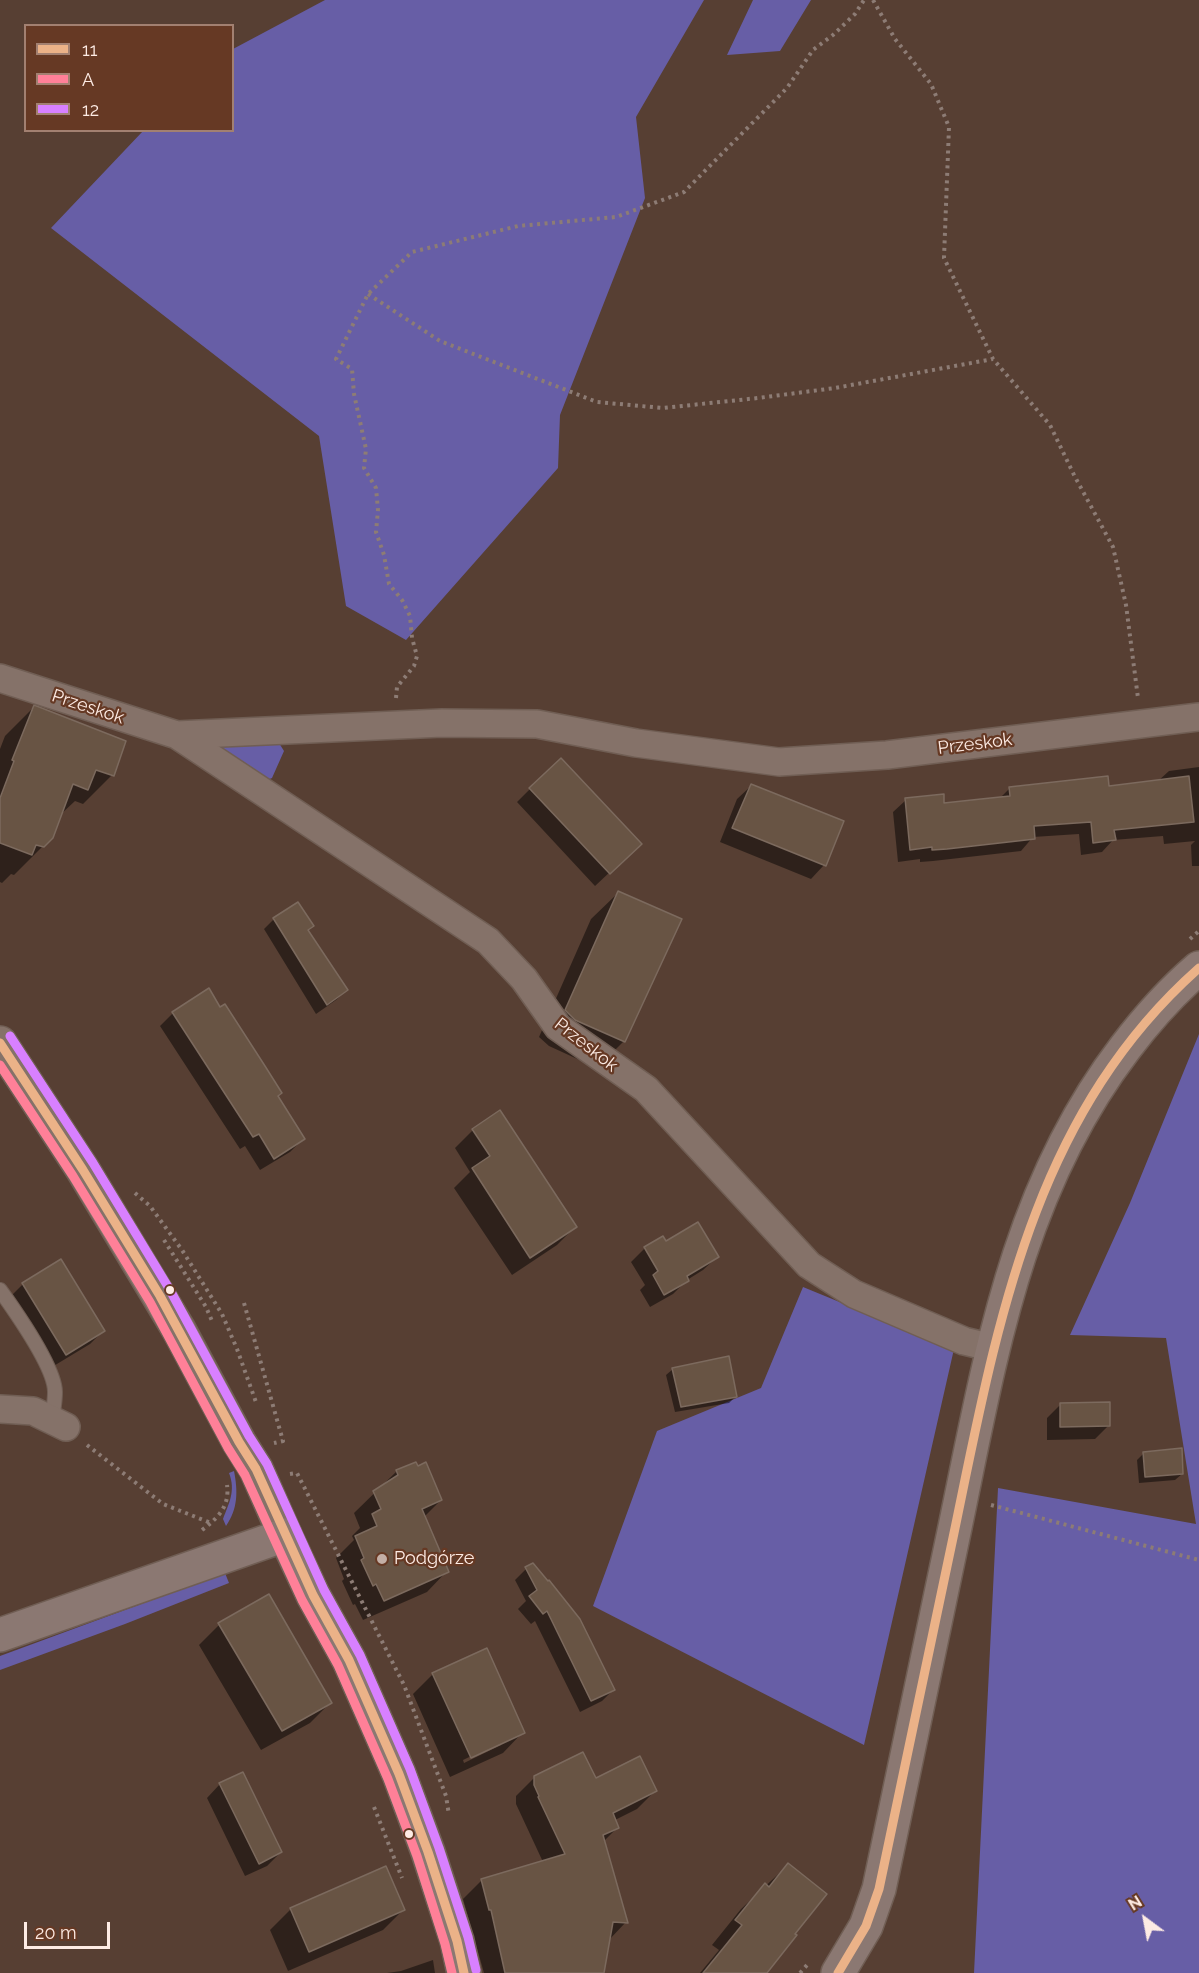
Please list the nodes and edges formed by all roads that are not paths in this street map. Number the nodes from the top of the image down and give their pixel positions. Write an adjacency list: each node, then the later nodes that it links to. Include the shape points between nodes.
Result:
1 (0, 678): 3 (street, Przeskok)
2 (1199, 717): 3 (street, Przeskok, via 887,755 779,762 636,743 537,724 442,723)
3 (177, 735): 7 (street, Przeskok, via 488,941 524,980 558,1027 646,1089 809,1265 854,1294 964,1341)
4 (1199, 968): 7 (main road, via 1175,988 1136,1033 1071,1130 1042,1191 1017,1259)
5 (0, 1044): 10 (street, via 160,1296 256,1469)
6 (0, 1290): 9 (lane, via 48,1370)
7 (993, 1348): 13 (main road, via 879,1888 866,1926)
8 (0, 1409): 9 (street, via 33,1411)
9 (59, 1424)
10 (285, 1536): 11 (main road); 12 (main road, via 349,1660 399,1774 428,1852)
11 (0, 1635)
12 (464, 1973)
13 (838, 1973)

